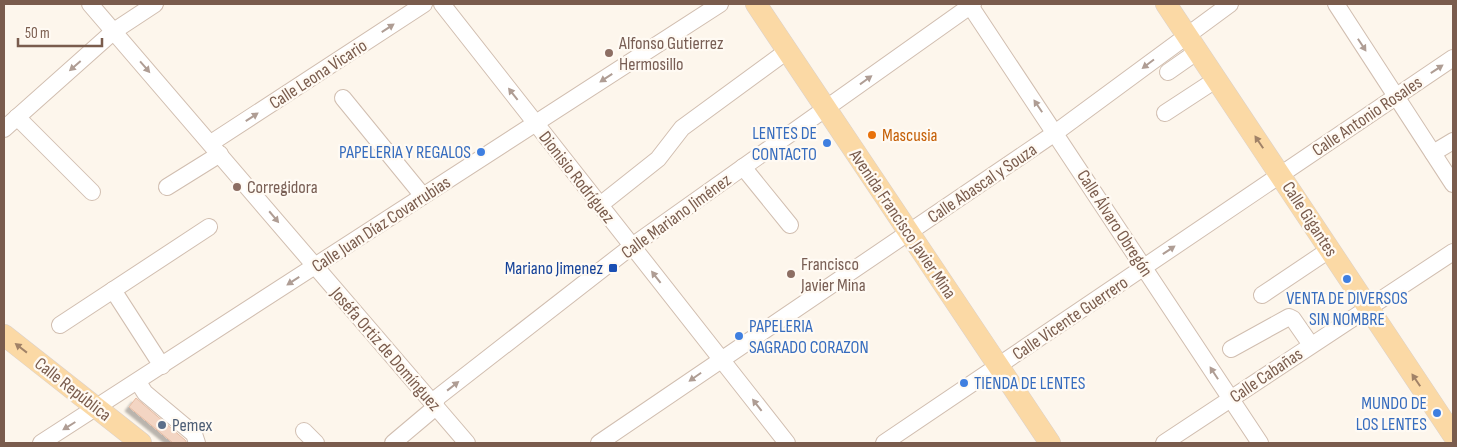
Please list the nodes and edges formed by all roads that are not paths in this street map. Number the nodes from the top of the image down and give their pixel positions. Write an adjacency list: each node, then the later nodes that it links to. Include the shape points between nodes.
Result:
1 (90, 4): 11 (street, Joséfa Ortiz de Domínguez)
2 (155, 4): 11 (street)
3 (424, 4): 26 (street, Calle Leona Vicario, one-way to 3)
4 (442, 4): 22 (street, Dionisio Rodríguez, one-way to 4)
5 (720, 4): 22 (street, Calle Juan Díaz Covarrubias, one-way to 22)
6 (756, 4): 13 (main road, Avenida Francisco Javier Mina)
7 (971, 4): 19 (street, Calle Mariano Jiménez, one-way to 7); 24 (street, Calle Álvaro Obregón, one-way to 7)
8 (1166, 4): 12 (main road, Calle Gigantes)
9 (1230, 4): 12 (street)
10 (1336, 4): 17 (street, one-way to 17)
11 (114, 31): 21 (street, one-way to 21); 26 (street, Joséfa Ortiz de Domínguez, one-way to 26)
12 (1192, 43): 15 (street); 16 (main road, Calle Gigantes); 24 (street, Calle Abascal y Souza, one-way to 24)
13 (788, 51): 19 (main road, Avenida Francisco Javier Mina); 34 (street, via 682,128 658,159)
14 (1453, 58): 17 (street, Calle Antonio Rosales, one-way to 14)
15 (1168, 72)
16 (1217, 79): 20 (street); 29 (main road, Calle Gigantes, one-way to 16)
17 (1396, 97): 27 (street); 29 (street, Calle Antonio Rosales)
18 (343, 98): 33 (street)
19 (826, 108): 28 (street, Calle Mariano Jiménez); 37 (main road, Avenida Francisco Javier Mina)
20 (1165, 113)
21 (17, 116): 23 (street); 32 (street)
22 (536, 124): 33 (street, Calle Juan Díaz Covarrubias); 34 (street, Dionisio Rodríguez)
23 (4, 129)
24 (1055, 133): 37 (street, Calle Abascal y Souza); 42 (street, Calle Álvaro Obregón)
25 (1453, 141): 27 (street)
26 (216, 148): 31 (street, Calle Leona Vicario); 41 (street, Joséfa Ortiz de Domínguez, one-way to 41)
27 (1434, 154): 30 (street)
28 (743, 168): 35 (street); 38 (street, Calle Mariano Jiménez)
29 (1281, 174): 39 (main road, Calle Gigantes); 42 (street, Calle Vicente Guerrero, one-way to 29)
30 (1453, 184)
31 (167, 187)
32 (92, 192)
33 (423, 196): 41 (street, Calle Juan Díaz Covarrubias)
34 (600, 205): 38 (street, Dionisio Rodríguez)
35 (790, 225)
36 (209, 227): 43 (street)
37 (909, 233): 50 (street, Calle Abascal y Souza); 52 (main road, Avenida Francisco Javier Mina)
38 (632, 246): 50 (street, Dionisio Rodríguez, one-way to 38); 55 (street, Calle Mariano Jiménez, one-way to 38, via 438,397)
39 (1329, 250): 44 (street); 45 (main road, Calle Gigantes)
40 (1453, 252): 45 (street, Calle Cabañas)
41 (315, 266): 51 (street, Calle Juan Díaz Covarrubias, one-way to 51); 55 (street, Joséfa Ortiz de Domínguez)
42 (1144, 267): 52 (street, Calle Vicente Guerrero); 54 (street, Calle Álvaro Obregón, one-way to 42)
43 (113, 290): 46 (street); 51 (street)
44 (1262, 295)
45 (1368, 308): 48 (street, Calle Cabañas); 57 (main road, Calle Gigantes, one-way to 45)
46 (60, 325)
47 (4, 335): 56 (main road, Calle República, one-way to 47)
48 (1311, 345): 49 (street, via 1289,317); 54 (street, Calle Cabañas)
49 (1231, 349)
50 (721, 360): 63 (street, Calle Abascal y Souza, one-way to 63); 64 (street, Dionisio Rodríguez, one-way to 50)
51 (162, 366): 53 (street, Calle Juan Díaz Covarrubias)
52 (998, 367): 65 (street, Calle Vicente Guerrero); 66 (main road, Avenida Francisco Javier Mina)
53 (138, 382): 56 (street, Calle Juan Díaz Covarrubias); 60 (street, via 144,393 194,434)
54 (1231, 399): 67 (street, Calle Cabañas); 68 (street, Calle Álvaro Obregón)
55 (434, 405): 61 (street, Calle Mariano Jiménez); 62 (street, Joséfa Ortiz de Domínguez)
56 (98, 408): 58 (street, Calle Juan Díaz Covarrubias, one-way to 58); 59 (main road, Calle República)
57 (1453, 435)
58 (41, 443)
59 (141, 443)
60 (197, 443)
61 (393, 443)
62 (467, 443)
63 (599, 443)
64 (787, 443)
65 (884, 443)
66 (1050, 443)
67 (1164, 443)
68 (1260, 443)

